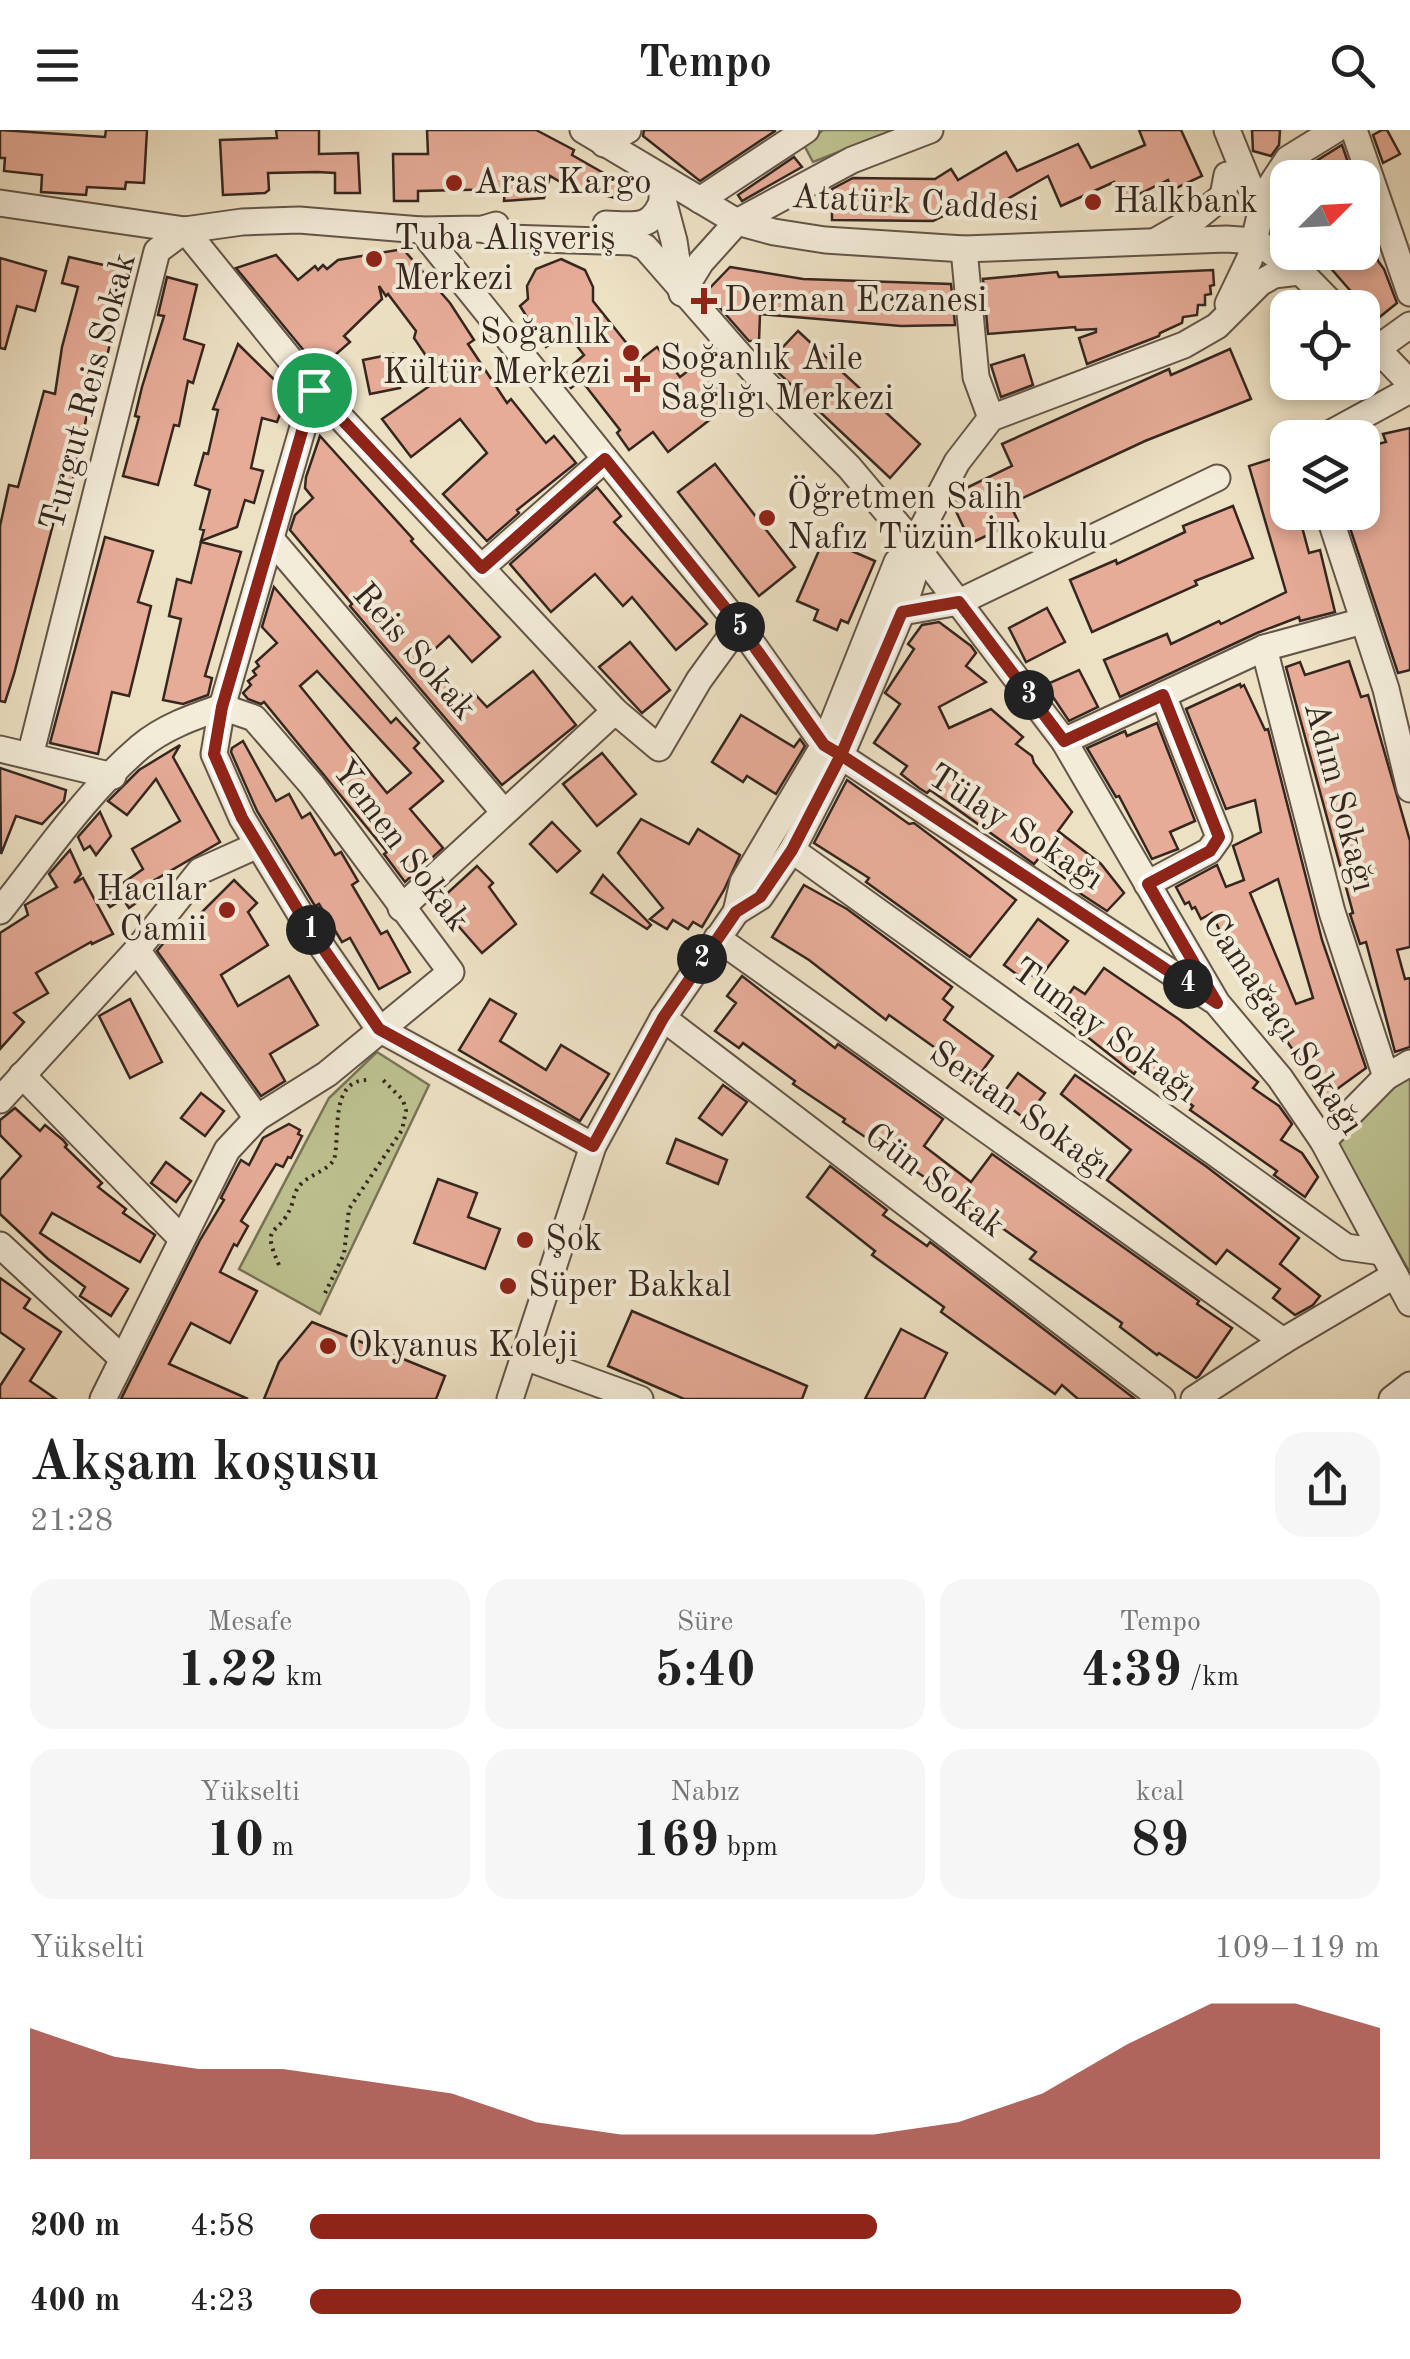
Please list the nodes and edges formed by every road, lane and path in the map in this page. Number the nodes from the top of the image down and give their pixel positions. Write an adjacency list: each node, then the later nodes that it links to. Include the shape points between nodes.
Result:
1 (628, 130): 7 (street)
2 (806, 130): 10 (street)
3 (930, 130): 13 (street, via 852,160)
4 (1212, 130): 8 (street)
5 (1227, 130): 12 (street)
6 (1336, 131): 12 (street, via 1288,159 1264,194); 23 (street)
7 (594, 137): 9 (street, Atatürk Caddesi)
8 (1227, 175): 17 (street); 18 (street, Atatürk Caddesi, via 1223,196)
9 (659, 187): 10 (street, Atatürk Caddesi); 14 (street, via 657,216 635,225 504,223); 22 (street)
10 (700, 200): 13 (street, Atatürk Caddesi)
11 (0, 203): 15 (street)
12 (1261, 214): 17 (street); 20 (street, via 1264,228)
13 (737, 222): 19 (street, Atatürk Caddesi, via 826,240); 22 (street)
14 (483, 229): 16 (street); 22 (street, Camağaçı Sokağı, via 505,238 633,242)
15 (185, 230): 16 (street, via 300,220); 31 (street); 52 (street, Turgut Reis Sokak, via 157,252)
16 (422, 230): 34 (street)
17 (1256, 242): 18 (street, Atatürk Caddesi); 20 (street); 24 (street)
18 (1150, 244): 19 (street, Atatürk Caddesi)
19 (964, 249): 32 (street, via 976,378)
20 (1299, 272): 21 (street); 24 (street, via 1260,283)
21 (1318, 290)
22 (682, 293): 38 (street, Camağaçı Sokağı)
23 (1410, 294)
24 (1217, 326): 32 (street, via 1184,345)
25 (1410, 326): 26 (street)
26 (1380, 337)
27 (1380, 345): 29 (street)
28 (1380, 352): 30 (street)
29 (1410, 357)
30 (1410, 386): 33 (street)
31 (314, 390): 37 (street); 39 (street)
32 (991, 418): 38 (street, via 957,462)
33 (1352, 420)
34 (605, 459): 39 (street); 43 (street)
35 (1217, 478): 40 (street)
36 (1334, 530): 42 (street)
37 (271, 539): 47 (street); 55 (street, Reis Sokak)
38 (914, 544): 40 (street, Camağaçı Sokağı); 41 (street, via 916,568); 51 (street, via 897,562)
39 (482, 568): 48 (street)
40 (959, 602): 41 (street); 49 (street, Camağaçı Sokağı)
41 (902, 612): 51 (street)
42 (1363, 621): 44 (street); 45 (street)
43 (739, 625): 48 (street, via 659,748); 51 (street)
44 (1264, 648): 46 (street); 69 (street, Adım Sokağı, via 1332,912)
45 (1398, 687): 54 (street)
46 (1163, 695): 49 (street); 58 (street, via 1219,837 1210,851)
47 (222, 707): 53 (street, via 180,722); 56 (street, via 214,754); 60 (street, Yemen Sokak, via 254,718)
48 (615, 711): 55 (street)
49 (1064, 741): 58 (street, Camağaçı Sokağı)
50 (0, 749): 52 (street)
51 (832, 750): 57 (street); 61 (street, via 743,882); 64 (street, Tülay Sokağı)
52 (30, 756): 53 (street)
53 (112, 776): 59 (street)
54 (1410, 788)
55 (504, 811): 60 (street)
56 (258, 844): 63 (street, via 200,871); 66 (street)
57 (792, 850): 61 (street, via 760,897); 78 (street, Tumay Sokağı, via 1346,1248)
58 (1148, 884): 64 (street, Camağaçı Sokağı)
59 (4, 900)
60 (401, 908): 66 (street, Yemen Sokak, via 451,972)
61 (736, 912): 62 (street)
62 (717, 938): 65 (street); 83 (street, Sertan Sokağı)
63 (137, 950): 68 (street); 73 (street)
64 (1217, 1003): 74 (street, Camağaçı Sokağı)
65 (663, 1018): 75 (street); 90 (street, Gün Sokak)
66 (379, 1029): 73 (street, via 327,1074); 75 (street)
67 (1410, 1063): 69 (street)
68 (22, 1075): 72 (street); 76 (street)
69 (1386, 1076): 74 (street)
70 (381, 1078): 81 (path, via 403,1100 404,1122 349,1209 344,1254)
71 (370, 1080): 79 (path, via 354,1084 342,1098 334,1160 299,1186 270,1234)
72 (0, 1100)
73 (256, 1118): 76 (street, via 227,1150)
74 (1323, 1141): 78 (street, Camağaçı Sokağı)
75 (593, 1146): 84 (street)
76 (181, 1238): 85 (street)
77 (0, 1245): 85 (street)
78 (1382, 1252): 80 (street, Camağaçı Sokağı)
79 (279, 1264)
80 (1395, 1275): 82 (street, Camağaçı Sokağı); 83 (street)
81 (324, 1293)
82 (1410, 1304)
83 (1283, 1341): 91 (street)
84 (522, 1356): 88 (street); 89 (street)
85 (122, 1359): 87 (street)
86 (1410, 1386): 92 (street)
87 (103, 1399)
88 (510, 1399)
89 (640, 1399)
90 (1162, 1399)
91 (1194, 1399)
92 (1392, 1399)

